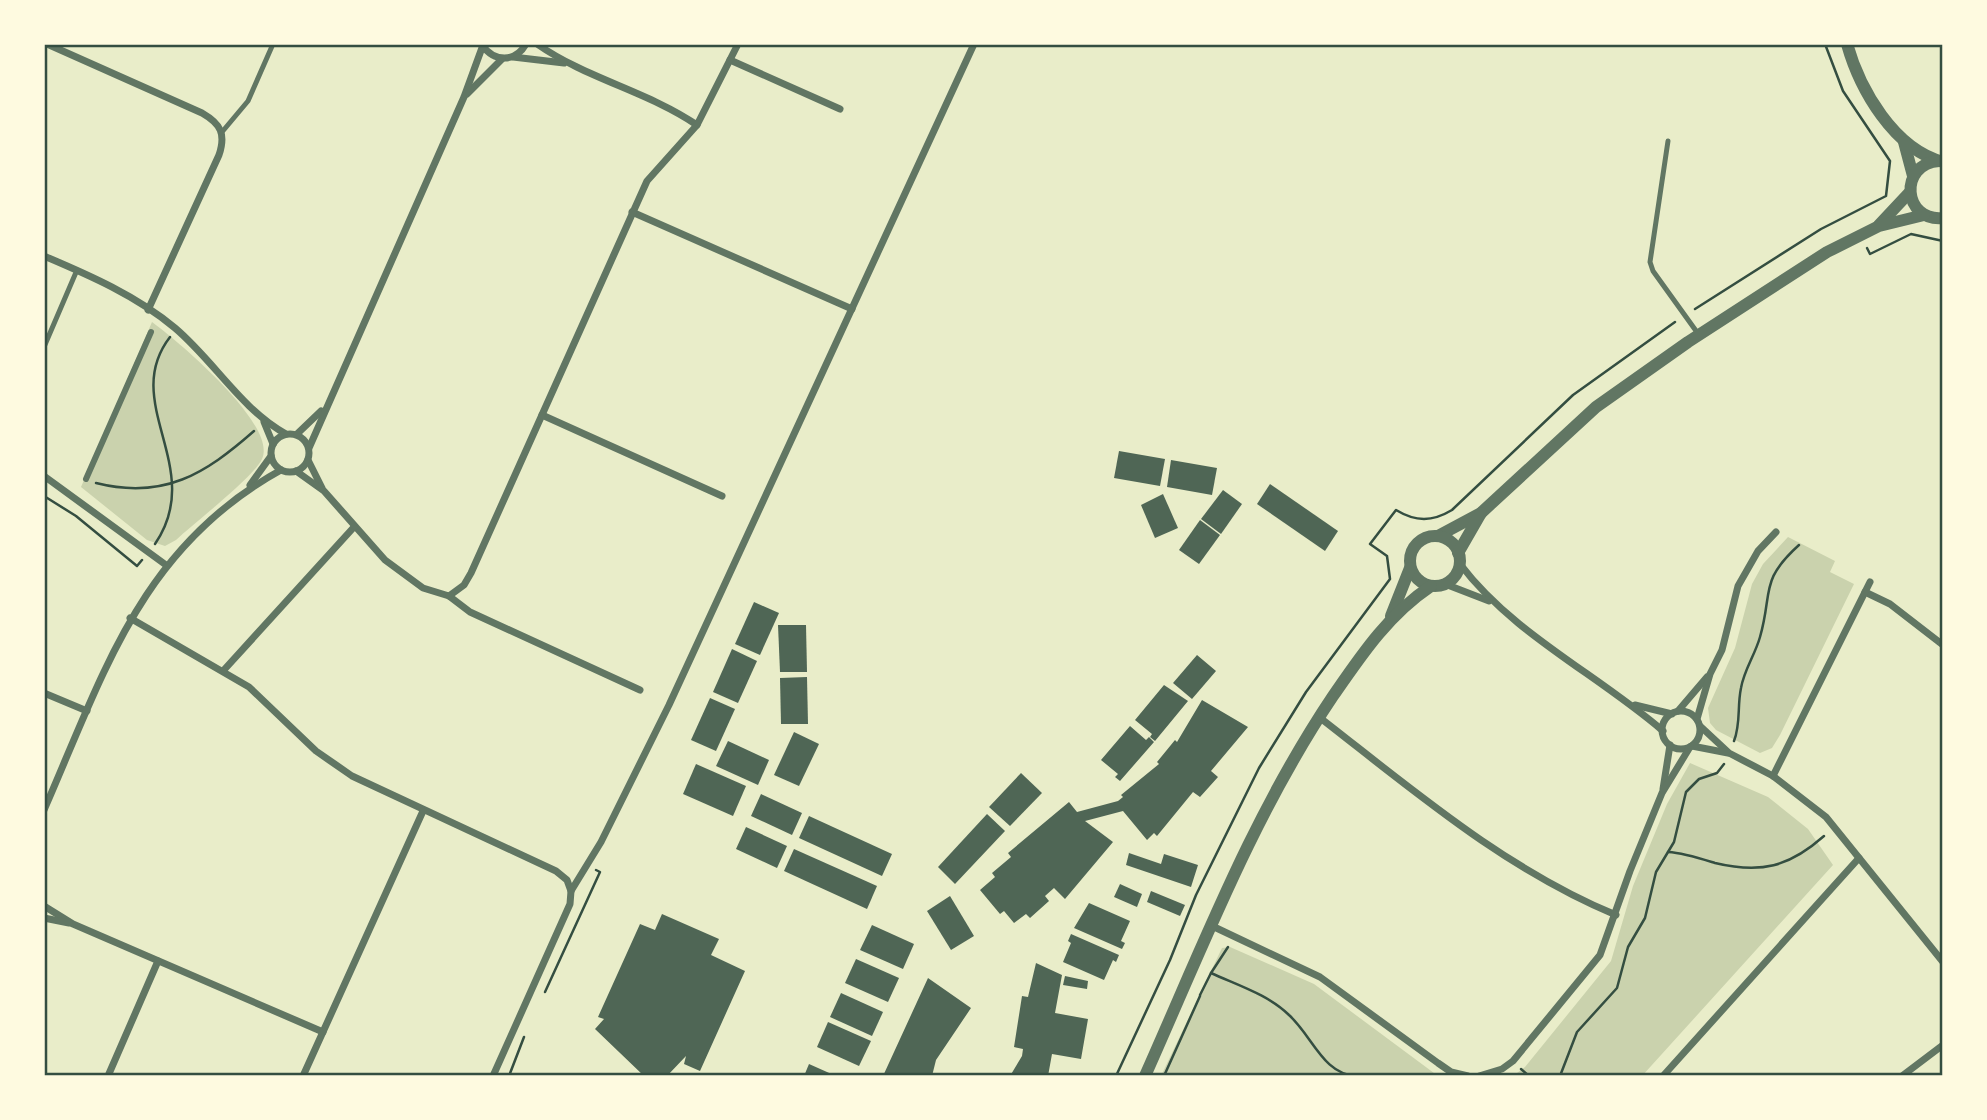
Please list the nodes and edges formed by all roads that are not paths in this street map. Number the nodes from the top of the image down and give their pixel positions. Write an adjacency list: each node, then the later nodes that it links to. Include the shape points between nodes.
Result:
1 (47, 44): 16 (street, via 202,113 218,123)
2 (273, 44): 16 (lane, via 242,111)
3 (526, 44): 9 (street)
4 (537, 44): 12 (street)
5 (738, 44): 11 (street)
6 (974, 44): 28 (street)
7 (1847, 44): 18 (street, via 1861,79)
8 (482, 45): 10 (street); 13 (street)
9 (513, 57): 10 (street); 12 (street)
10 (502, 59): 13 (street)
11 (730, 60): 14 (street); 15 (street)
12 (565, 63): 15 (street)
13 (464, 97): 33 (street)
14 (840, 109)
15 (697, 125): 22 (street, via 657,167)
16 (222, 132): 29 (street, via 219,155)
17 (1668, 141): 31 (lane, via 1650,262)
18 (1904, 142): 19 (street); 20 (street)
19 (1941, 161): 20 (street, via 1924,164)
20 (1913, 176): 21 (street)
21 (1909, 194): 23 (street); 25 (street)
22 (632, 212): 28 (street); 34 (street)
23 (1924, 215): 24 (street); 25 (street)
24 (1943, 218)
25 (1879, 226): 31 (street, via 1827,252)
26 (44, 256): 27 (street)
27 (77, 270): 29 (street); 32 (lane)
28 (852, 309): 82 (street, via 669,705 601,842)
29 (148, 310): 35 (street, via 176,329)
30 (151, 332): 45 (street)
31 (1699, 335): 49 (street, via 1596,407)
32 (44, 347)
33 (326, 405): 37 (street); 39 (street)
34 (542, 415): 48 (street); 59 (street, via 471,573)
35 (264, 421): 36 (street); 38 (street)
36 (286, 434): 37 (street); 38 (street)
37 (297, 434): 39 (street)
38 (273, 444): 40 (street)
39 (309, 448): 41 (street)
40 (271, 456): 42 (street); 46 (street)
41 (308, 460): 43 (street); 47 (street)
42 (281, 470): 43 (street); 46 (street)
43 (296, 471): 47 (street)
44 (44, 476): 54 (street)
45 (86, 479)
46 (247, 489): 54 (street)
47 (324, 491): 50 (street)
48 (722, 496)
49 (1481, 513): 52 (street); 53 (street)
50 (354, 527): 59 (street, via 407,578 433,593); 64 (street)
51 (1776, 532): 65 (street, via 1758,551 1738,586 1722,650)
52 (1438, 536): 53 (street, via 1451,542); 55 (street, via 1424,538 1414,547)
53 (1459, 558): 57 (street, via 1455,576); 60 (street)
54 (166, 565): 61 (street)
55 (1410, 568): 57 (street, via 1418,580); 62 (street)
56 (1870, 582): 58 (street)
57 (1438, 585): 60 (street); 62 (street)
58 (1865, 592): 63 (street, via 1889,604); 77 (street)
59 (449, 596): 66 (street, via 470,612)
60 (1493, 603): 68 (street)
61 (130, 618): 64 (street); 69 (street)
62 (1389, 619): 71 (street)
63 (1943, 645)
64 (223, 671): 80 (street, via 260,696 332,764)
65 (1710, 674): 70 (street); 72 (street)
66 (640, 690)
67 (44, 693): 69 (street)
68 (1631, 704): 70 (street); 73 (street)
69 (87, 711): 79 (street)
70 (1675, 713): 72 (street, via 1688,712); 73 (street, via 1665,721)
71 (1319, 717): 84 (street, via 1518,866); 87 (street, via 1266,806)
72 (1698, 722): 75 (street, via 1699,738); 76 (street)
73 (1663, 731): 74 (street)
74 (1670, 744): 75 (street); 78 (street)
75 (1691, 746): 76 (street); 78 (street)
76 (1729, 753): 77 (street)
77 (1773, 776): 81 (street, via 1805,798)
78 (1662, 793): 84 (street)
79 (44, 810)
80 (423, 811): 82 (street, via 556,871); 90 (street)
81 (1859, 858): 89 (street); 98 (street)
82 (571, 891): 94 (street, via 570,904)
83 (44, 906): 86 (street)
84 (1616, 915): 97 (street, via 1589,971 1513,1061)
85 (44, 918): 86 (street)
86 (73, 924): 88 (street)
87 (1210, 925): 95 (street); 96 (street, via 1320,976 1451,1072)
88 (158, 961): 90 (street); 92 (street)
89 (1943, 962)
90 (323, 1032): 93 (street)
91 (1943, 1045): 99 (street)
92 (108, 1076)
93 (303, 1076)
94 (493, 1076)
95 (1145, 1076)
96 (1468, 1076)
97 (1479, 1076)
98 (1663, 1076)
99 (1902, 1076)

